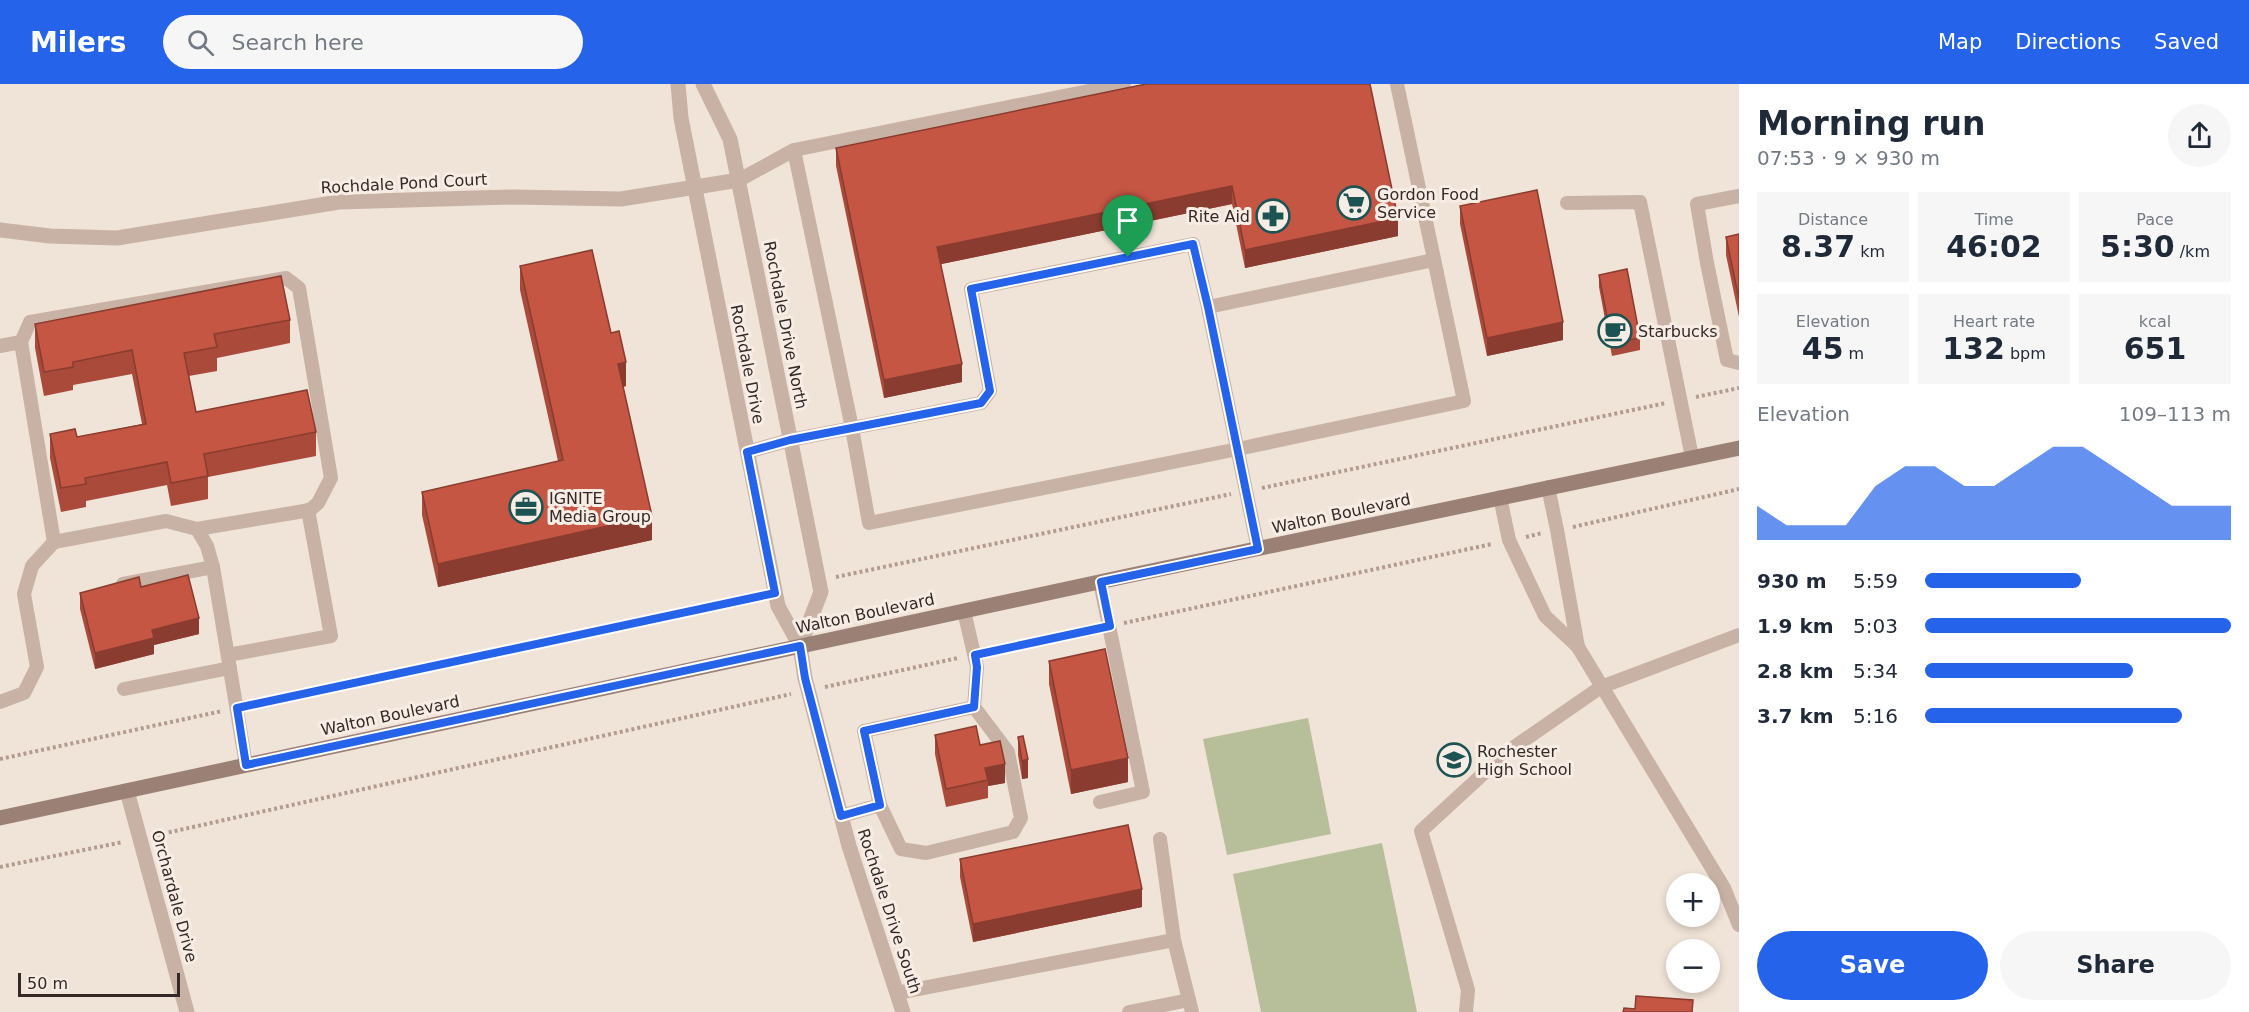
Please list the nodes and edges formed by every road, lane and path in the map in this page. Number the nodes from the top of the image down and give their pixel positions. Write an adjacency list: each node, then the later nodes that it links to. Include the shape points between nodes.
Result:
1 (678, 84): 7 (street, Rochdale Drive)
2 (703, 84): 6 (street, Rochdale Drive North, via 730,140)
3 (1124, 84): 5 (lane)
4 (1397, 84): 11 (lane)
5 (794, 150): 6 (lane); 18 (lane)
6 (739, 180): 7 (street, Rochdale Pond Court); 19 (street, Rochdale Drive North)
7 (695, 188): 10 (street, Rochdale Pond Court, via 621,199 484,197 339,202 117,238); 22 (street, Rochdale Drive)
8 (1739, 196): 15 (lane, via 1697,204 1728,360)
9 (1567, 203): 17 (lane, via 1640,202)
10 (0, 230)
11 (1434, 260): 12 (lane); 21 (lane, via 1464,401)
12 (1208, 307): 18 (lane, via 1193,244 971,289 990,391 981,403); 21 (lane)
13 (21, 342): 14 (lane); 28 (lane, via 30,322 286,278 299,288 331,478 318,503); 32 (lane)
14 (0, 346)
15 (1739, 363)
16 (1739, 388): 17 (path)
17 (1681, 400): 23 (lane); 26 (path)
18 (852, 428): 19 (lane); 21 (lane, via 869,523)
19 (790, 440): 22 (lane); 35 (street, Rochdale Drive North)
20 (1739, 448): 23 (main road, Walton Boulevard)
21 (1238, 449): 26 (lane)
22 (747, 452): 38 (street, Rochdale Drive)
23 (1692, 457): 24 (main road, Walton Boulevard)
24 (1548, 488): 27 (main road, Walton Boulevard); 30 (lane)
25 (1739, 489): 30 (path)
26 (1246, 491): 33 (lane); 35 (path)
27 (1500, 497): 31 (lane); 33 (main road, Walton Boulevard)
28 (308, 510): 29 (lane); 45 (lane, via 331,636)
29 (197, 529): 32 (lane, via 166,521); 34 (lane)
30 (1557, 530): 31 (path); 43 (lane)
31 (1509, 540): 40 (path); 43 (lane, via 1545,616)
32 (54, 542): 49 (lane, via 32,566 24,594 37,667 24,693)
33 (1258, 549): 36 (main road, Walton Boulevard)
34 (213, 567): 37 (lane); 45 (lane)
35 (819, 580): 42 (street, Rochdale Drive North, via 821,592)
36 (1101, 582): 39 (main road, Walton Boulevard); 40 (lane)
37 (108, 588)
38 (775, 593): 42 (street, Rochdale Drive); 51 (path)
39 (964, 611): 42 (main road, Walton Boulevard); 44 (lane)
40 (1110, 626): 44 (path); 55 (lane, via 1143,792)
41 (1739, 635): 46 (lane)
42 (800, 646): 48 (street, Rochdale Drive South); 53 (main road, Walton Boulevard)
43 (1578, 647): 46 (lane)
44 (975, 655): 48 (path); 50 (lane)
45 (229, 661): 47 (lane); 51 (lane)
46 (1600, 687): 62 (lane, via 1724,888); 69 (lane, via 1507,752 1421,831 1468,990)
47 (124, 689)
48 (808, 691): 57 (street, Rochdale Drive South); 59 (path)
49 (0, 702)
50 (974, 707): 56 (lane, via 864,731); 56 (lane, via 1008,752 1021,818 1013,831 926,853 901,849)
51 (237, 708): 52 (path); 53 (lane)
52 (0, 759)
53 (246, 765): 54 (main road, Walton Boulevard)
54 (128, 790): 58 (main road, Walton Boulevard); 59 (street, Orchardale Drive)
55 (1100, 802)
56 (880, 805): 57 (lane)
57 (841, 816): 64 (street, Rochdale Drive South)
58 (0, 818)
59 (141, 838): 61 (path); 66 (street, Orchardale Drive)
60 (1160, 839): 63 (lane)
61 (0, 867)
62 (1739, 925)
63 (1174, 940): 64 (lane); 65 (lane)
64 (897, 993): 67 (street, Rochdale Drive South)
65 (1190, 1006): 68 (lane)
66 (187, 1012)
67 (903, 1012)
68 (1129, 1012)
69 (1466, 1012)

